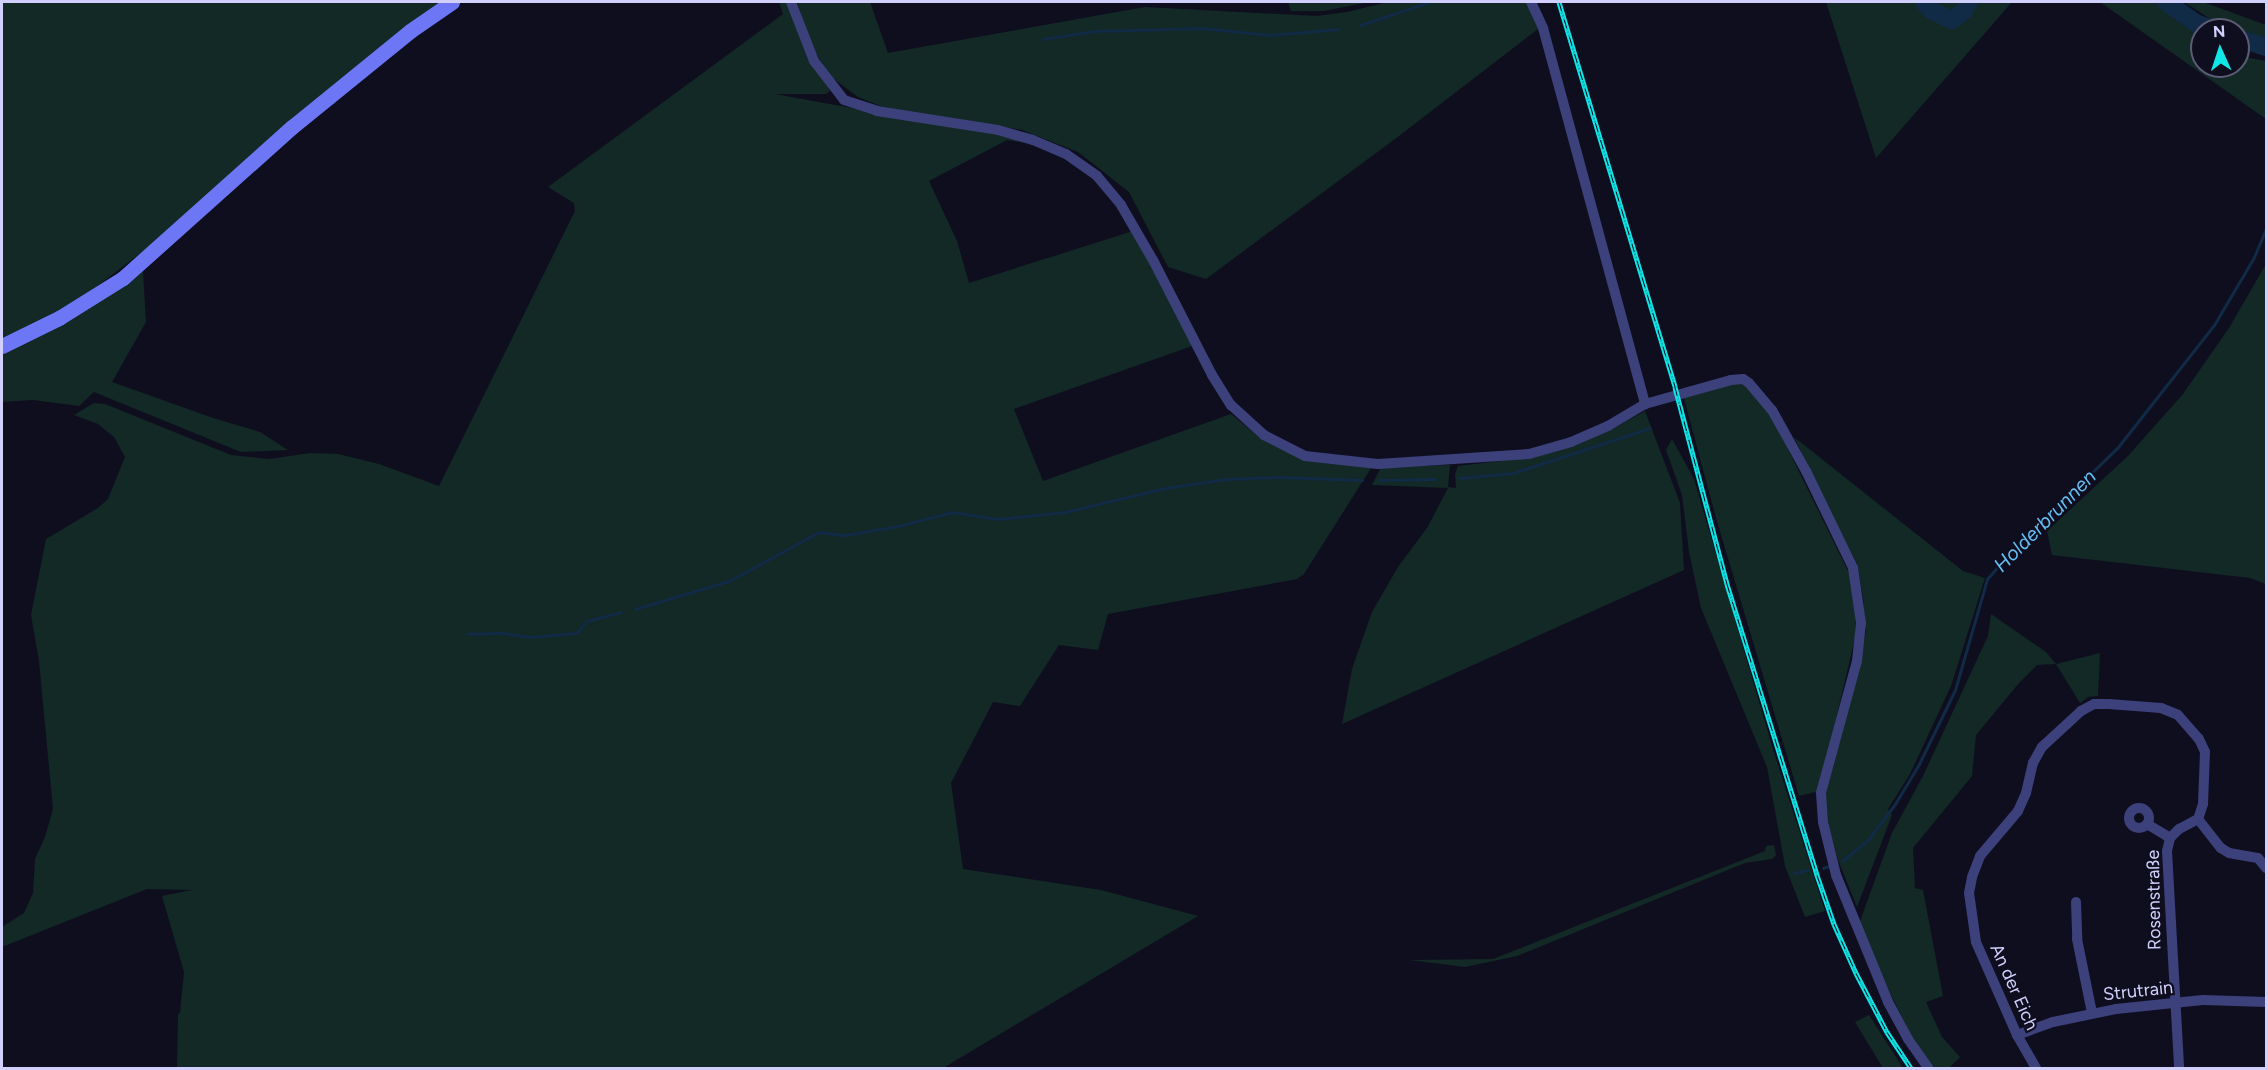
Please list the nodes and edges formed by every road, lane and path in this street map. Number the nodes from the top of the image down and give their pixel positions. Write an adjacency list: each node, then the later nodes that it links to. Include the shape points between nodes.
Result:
1 (452, 2): 4 (main road, via 291,127 123,278 59,318)
2 (791, 2): 5 (street, via 813,61 844,100 877,111 998,130 1033,140 1066,154 1096,176 1121,205 1231,405 1264,435 1305,456 1378,464 1529,454 1580,438)
3 (1531, 2): 5 (street, via 1543,28)
4 (2, 346)
5 (1645, 404): 16 (street, via 1731,380 1749,383 1772,410 1853,568 1861,624 1857,661 1821,793 1823,822 1833,867 1888,1002)
6 (2193, 822): 8 (street, Rosenstraße); 9 (street, via 2229,853); 15 (street, An der Eich, via 2203,804 2205,752 2178,715 2139,705 2094,704 2042,747 2018,811 1980,856 1969,893 1976,942)
7 (2147, 824): 8 (street, Rosenstraße)
8 (2170, 838): 13 (street, Rosenstraße, via 2167,851)
9 (2262, 857): 10 (street)
10 (2266, 868)
11 (2076, 902): 14 (street, via 2077,939)
12 (2266, 1002): 13 (street, Strutrain)
13 (2174, 1003): 14 (street, Strutrain); 18 (street, Rosenstraße)
14 (2092, 1013): 15 (street, Strutrain)
15 (2017, 1035): 17 (street, An der Eich)
16 (1928, 1068)
17 (2036, 1068)
18 (2179, 1068)

